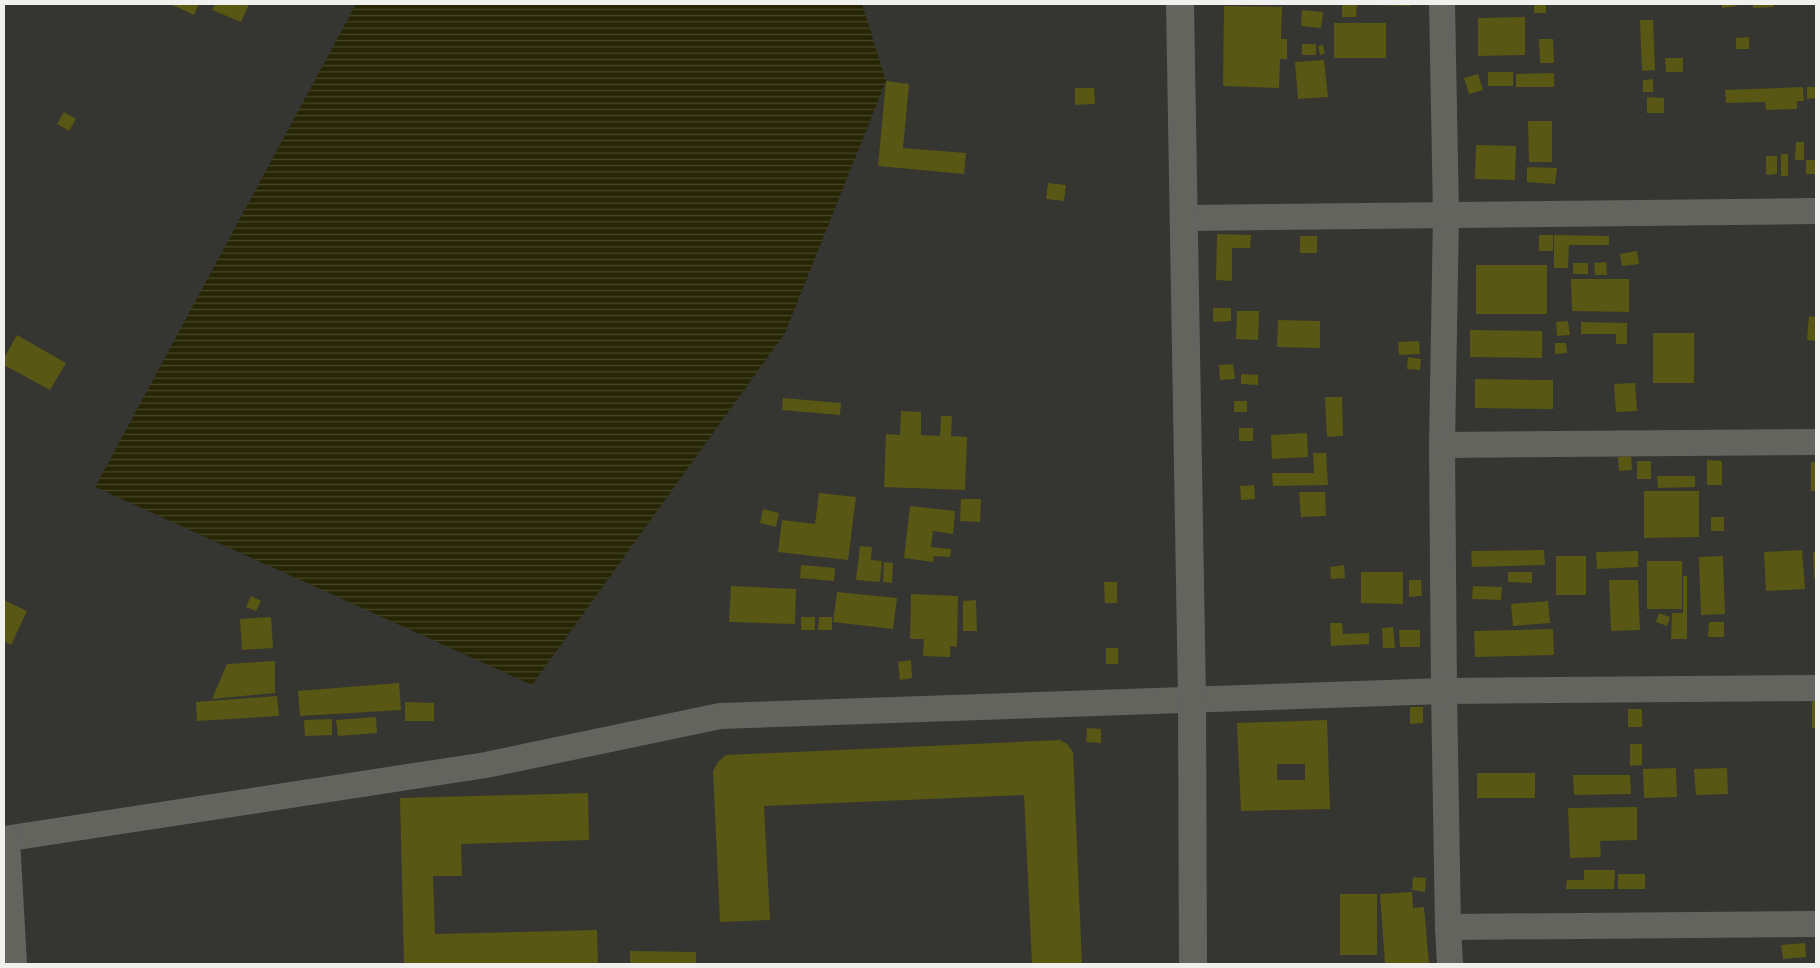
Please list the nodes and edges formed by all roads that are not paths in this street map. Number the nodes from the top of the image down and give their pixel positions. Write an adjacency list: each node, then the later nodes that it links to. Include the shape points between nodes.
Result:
1 (1180, 4): 5 (street)
2 (1442, 4): 4 (street)
3 (1816, 211): 4 (street)
4 (1446, 215): 5 (street); 7 (street)
5 (1183, 218): 10 (street)
6 (1816, 442): 7 (street)
7 (1442, 445): 9 (street)
8 (1816, 688): 9 (street)
9 (1444, 691): 10 (street); 13 (street)
10 (1192, 699): 11 (street, via 720,716 486,765); 15 (street)
11 (5, 839): 14 (street)
12 (1816, 924): 13 (street)
13 (1448, 927): 16 (street)
14 (14, 964)
15 (1193, 964)
16 (1450, 964)

